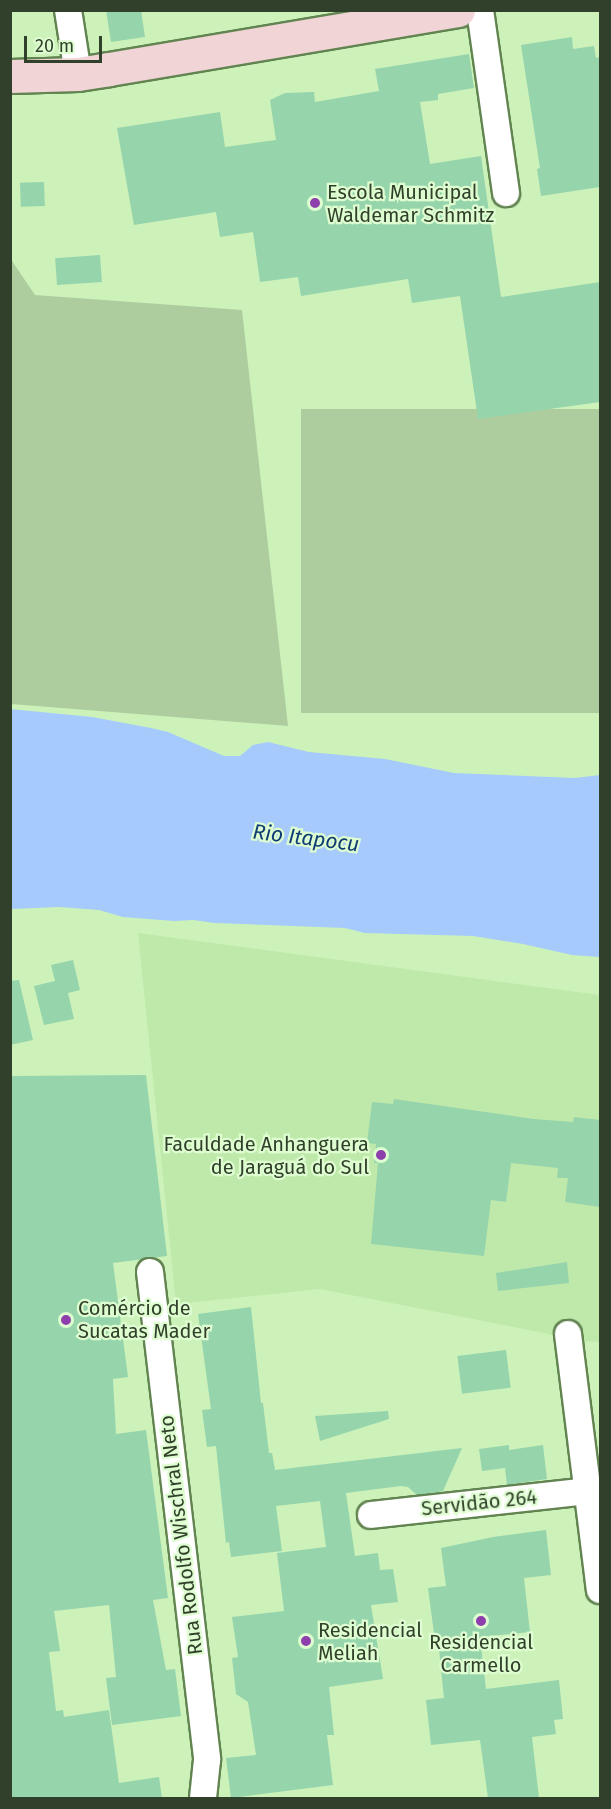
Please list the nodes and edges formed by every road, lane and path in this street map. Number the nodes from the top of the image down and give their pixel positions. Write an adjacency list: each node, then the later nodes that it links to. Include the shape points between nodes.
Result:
1 (69, 10): 4 (street)
2 (458, 10): 4 (main road)
3 (480, 10): 6 (street)
4 (78, 74): 5 (main road)
5 (10, 76)
6 (506, 194)
7 (150, 1272): 12 (street, Rua Rodolfo Wischral Neto, via 207,1760)
8 (568, 1334): 9 (street)
9 (588, 1491): 10 (street, Servidão 264); 11 (street)
10 (371, 1515)
11 (600, 1590)
12 (203, 1798)

